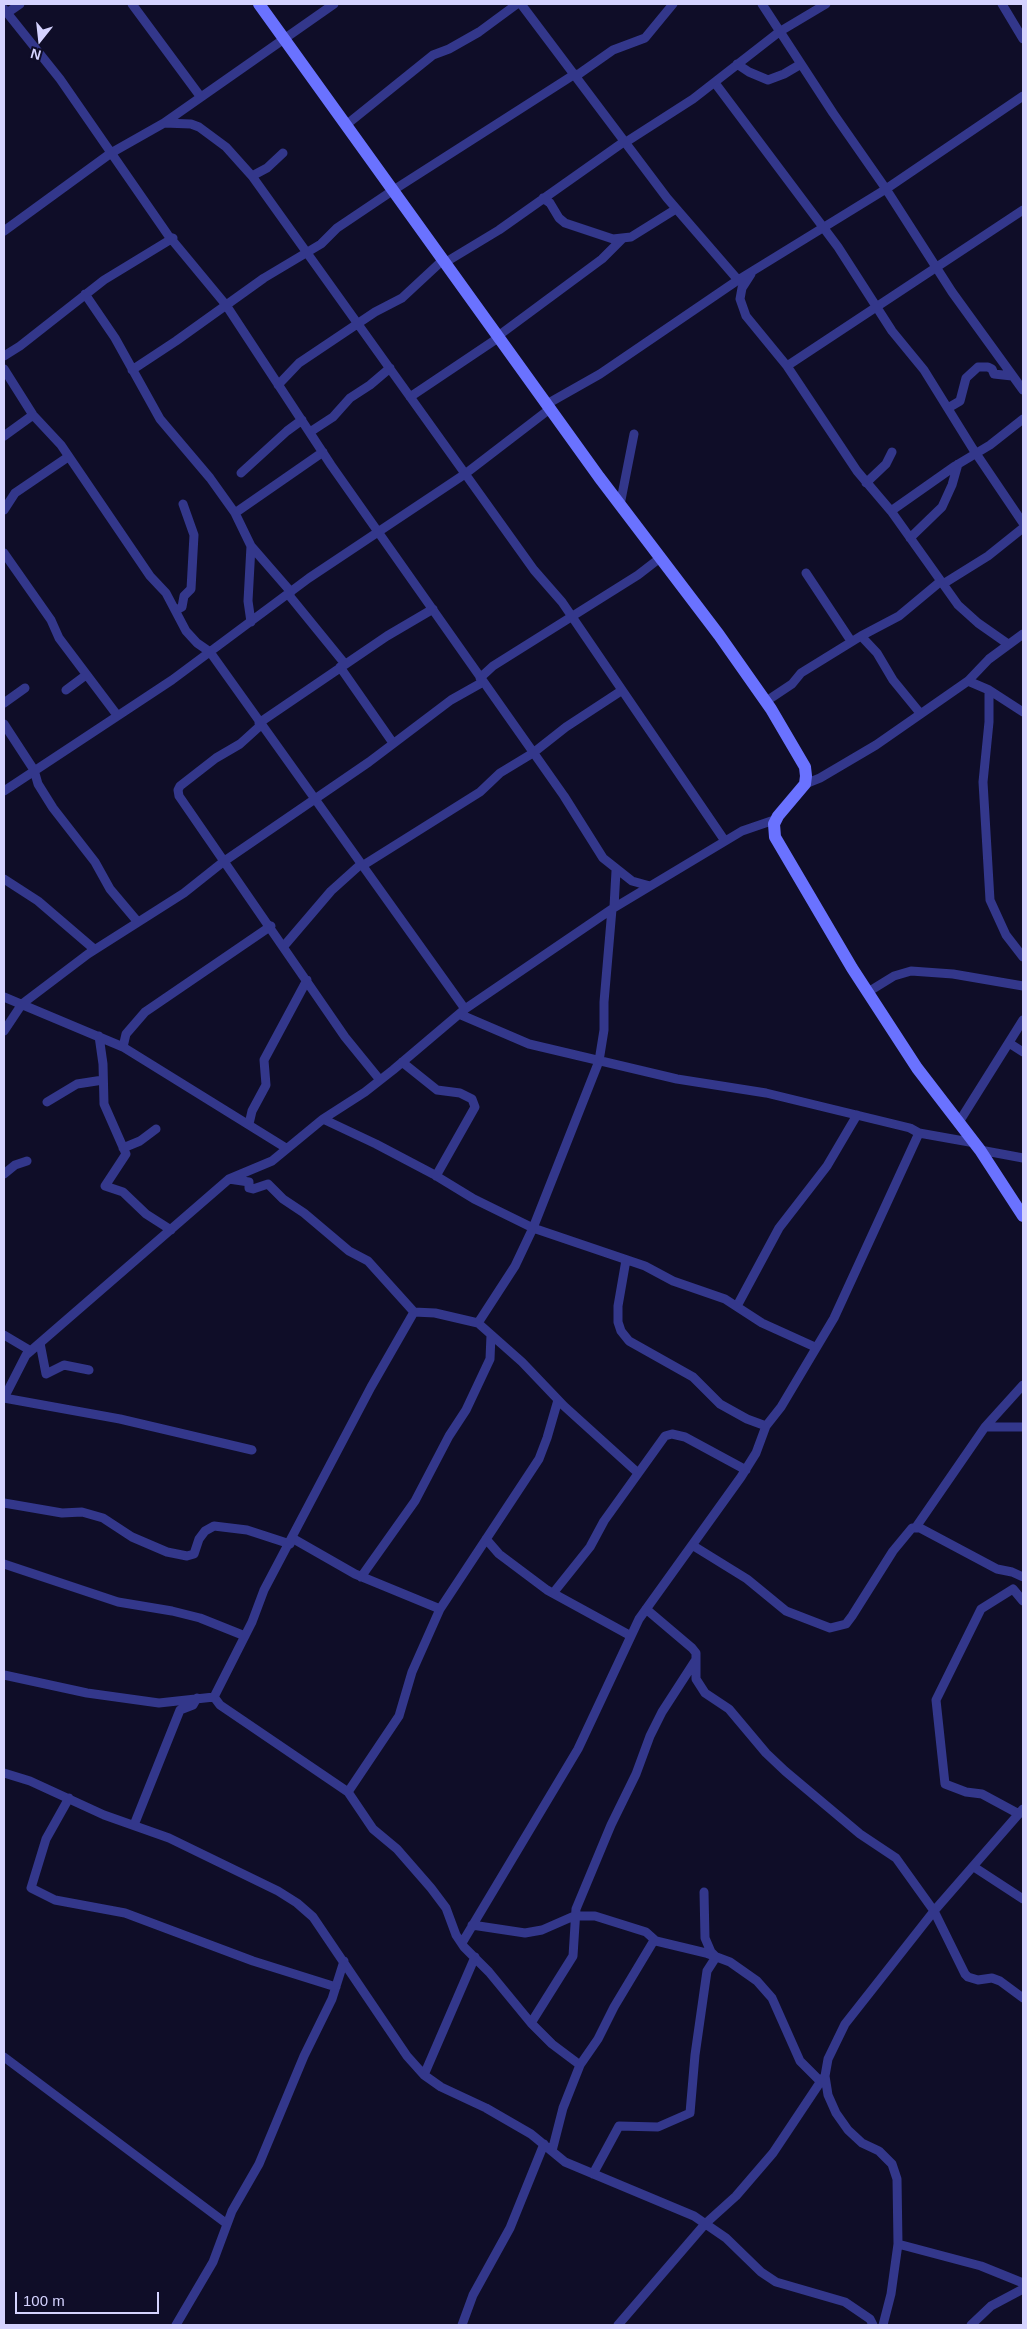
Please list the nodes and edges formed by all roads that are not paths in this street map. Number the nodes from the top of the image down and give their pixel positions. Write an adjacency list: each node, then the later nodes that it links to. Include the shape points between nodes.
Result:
1 (20, 4): 11 (street)
2 (132, 4): 20 (street)
3 (260, 4): 14 (street)
4 (334, 4): 14 (street)
5 (519, 4): 18 (street); 23 (street, via 479,32 433,55)
6 (660, 4): 12 (street)
7 (673, 4): 12 (street)
8 (762, 4): 13 (street)
9 (826, 4): 13 (street)
10 (1002, 4): 15 (street)
11 (6, 11): 25 (street, via 60,79)
12 (665, 12): 18 (street, via 645,38 613,50)
13 (779, 32): 16 (street); 17 (street)
14 (284, 38): 20 (street); 23 (street)
15 (1023, 39)
16 (737, 64): 17 (street, via 768,80); 19 (street)
17 (801, 64): 28 (street)
18 (576, 75): 24 (street); 29 (street)
19 (715, 83): 24 (street); 33 (street)
20 (200, 96): 22 (street)
21 (1023, 96): 28 (street)
22 (164, 123): 25 (street); 27 (street, via 199,127 226,147)
23 (346, 126): 29 (street)
24 (626, 141): 30 (street); 31 (street)
25 (111, 153): 34 (street); 35 (street)
26 (284, 153): 27 (street)
27 (252, 176): 37 (street)
28 (886, 189): 33 (street); 39 (street)
29 (392, 191): 37 (street); 38 (street)
30 (543, 198): 36 (street, via 565,223 597,235); 38 (street, via 499,230)
31 (676, 208): 36 (street); 41 (street)
32 (1023, 210): 39 (street)
33 (823, 228): 40 (street); 44 (street)
34 (4, 231)
35 (173, 238): 42 (street); 43 (street)
36 (623, 238): 46 (street, via 602,259)
37 (307, 252): 43 (street); 45 (street)
38 (445, 260): 45 (street, via 402,298); 46 (street)
39 (937, 266): 44 (street); 52 (street)
40 (751, 274): 41 (street); 48 (street, via 742,288 742,307)
41 (738, 280): 56 (street)
42 (85, 294): 47 (street); 51 (street)
43 (226, 305): 51 (street); 53 (street)
44 (876, 305): 48 (street); 57 (street)
45 (358, 324): 49 (street); 53 (street, via 299,362)
46 (498, 337): 55 (street); 56 (street)
47 (4, 356)
48 (787, 366): 71 (street)
49 (390, 368): 55 (street); 61 (street, via 350,398 333,417)
50 (4, 369): 58 (street)
51 (132, 370): 76 (street, via 160,419)
52 (1012, 376): 54 (street); 57 (street, via 994,374 988,367 978,367 966,378 960,401)
53 (278, 385): 60 (street)
54 (1023, 390)
55 (410, 397): 70 (street)
56 (549, 406): 70 (street); 73 (street)
57 (948, 408): 66 (street)
58 (33, 415): 63 (street); 67 (street)
59 (1023, 419): 66 (street)
60 (302, 420): 61 (street); 69 (street)
61 (310, 432): 64 (street)
62 (634, 434): 73 (street)
63 (4, 436)
64 (323, 452): 76 (street); 79 (street)
65 (892, 452): 71 (street, via 886,464)
66 (976, 453): 68 (street); 77 (street)
67 (68, 457): 74 (street, via 14,494); 88 (street)
68 (958, 464): 75 (street); 80 (street, via 942,507)
69 (241, 473)
70 (465, 474): 79 (street); 89 (street)
71 (866, 483): 75 (street)
72 (183, 504): 88 (street, via 194,535 191,589 184,596 182,606)
73 (620, 505): 83 (street)
74 (4, 510)
75 (891, 511): 80 (street)
76 (235, 513): 81 (street)
77 (1023, 523)
78 (1023, 528): 85 (street, via 988,556)
79 (380, 532): 86 (street); 87 (street)
80 (910, 538): 85 (street)
81 (251, 546): 86 (street); 90 (street, via 248,601)
82 (4, 553): 97 (street)
83 (660, 558): 89 (street); 104 (street)
84 (806, 573): 93 (street)
85 (942, 583): 92 (street, via 899,616); 94 (street, via 965,611)
86 (289, 593): 90 (street); 96 (street)
87 (433, 609): 96 (street); 98 (street)
88 (176, 610): 95 (street, via 186,631)
89 (572, 618): 98 (street, via 493,666); 103 (street)
90 (251, 622): 95 (street)
91 (1023, 634): 94 (street)
92 (861, 636): 104 (street, via 801,673 792,684); 107 (street)
93 (850, 638)
94 (1008, 644): 99 (street)
95 (210, 652): 108 (street); 110 (street)
96 (342, 666): 110 (street); 111 (street)
97 (86, 675): 101 (street); 108 (street)
98 (481, 680): 111 (street); 112 (street)
99 (968, 681): 102 (street); 107 (street)
100 (25, 688): 105 (street)
101 (66, 690)
102 (988, 690): 106 (street); 129 (street, via 989,722 983,782 990,900 1006,935)
103 (621, 691): 112 (street); 118 (street)
104 (765, 702): 114 (street, via 804,767)
105 (4, 703)
106 (1023, 712)
107 (920, 713): 114 (street, via 876,745)
108 (117, 715): 113 (street)
109 (4, 724): 113 (street)
110 (260, 724): 116 (street); 119 (street, via 240,744 216,758 178,790)
111 (393, 743): 116 (street)
112 (533, 753): 120 (street, via 500,772 480,792); 121 (street, via 603,858)
113 (34, 770): 115 (street); 125 (street, via 38,784 53,808 95,862 110,889)
114 (805, 784): 117 (street)
115 (4, 791)
116 (314, 798): 119 (street); 120 (street)
117 (777, 819): 118 (street, via 742,831); 132 (street, via 775,837)
118 (725, 841): 123 (street)
119 (223, 862): 125 (street, via 184,893); 126 (street)
120 (362, 865): 127 (street, via 330,891); 135 (street)
121 (616, 871): 123 (street, via 632,881); 124 (street)
122 (4, 879): 128 (street, via 38,901)
123 (650, 886): 124 (street)
124 (613, 908): 135 (street); 142 (street)
125 (137, 921): 128 (street)
126 (271, 926): 127 (street); 140 (street, via 145,1012 126,1034)
127 (284, 946): 130 (street)
128 (94, 949): 134 (street)
129 (1023, 957)
130 (307, 980): 145 (street, via 345,1037); 150 (street, via 264,1060 266,1085)
131 (1023, 986): 132 (street, via 953,974 911,971 894,976)
132 (868, 992): 149 (street, via 917,1068)
133 (4, 997): 134 (street)
134 (22, 1004): 137 (street); 138 (street)
135 (462, 1011): 142 (street, via 530,1044); 143 (street)
136 (1023, 1020): 139 (street)
137 (4, 1030)
138 (99, 1036): 140 (street); 144 (street)
139 (1009, 1043): 141 (street); 149 (street)
140 (123, 1047): 150 (street)
141 (1023, 1052)
142 (599, 1061): 147 (street, via 714,1087 766,1093); 162 (street)
143 (402, 1062): 145 (street); 159 (street, via 437,1090 460,1093 472,1099 476,1108)
144 (103, 1080): 146 (street, via 77,1084); 154 (street, via 104,1104)
145 (380, 1080): 148 (street)
146 (48, 1102)
147 (856, 1115): 152 (street); 165 (street, via 827,1166 779,1228)
148 (323, 1119): 155 (street); 159 (street)
149 (959, 1122): 153 (street)
150 (249, 1124): 155 (street)
151 (156, 1129): 154 (street)
152 (919, 1133): 153 (street); 171 (street, via 834,1318)
153 (977, 1147): 156 (street); 161 (street)
154 (123, 1148): 163 (street, via 126,1154 105,1186 123,1192 146,1214)
155 (286, 1148): 160 (street, via 272,1161)
156 (1023, 1158)
157 (28, 1161): 158 (street, via 15,1165)
158 (4, 1174)
159 (436, 1176): 162 (street)
160 (229, 1179): 163 (street); 166 (street, via 248,1182 249,1188 253,1189 268,1184 349,1251 368,1261)
161 (1023, 1216)
162 (533, 1228): 164 (street); 167 (street, via 515,1266)
163 (171, 1230): 170 (street)
164 (626, 1260): 165 (street); 178 (street, via 618,1322 629,1341 692,1377 720,1404)
165 (737, 1306): 171 (street, via 762,1323)
166 (414, 1312): 167 (street, via 435,1313); 187 (street)
167 (478, 1323): 168 (street)
168 (491, 1335): 177 (street); 190 (street, via 490,1359 466,1410 415,1501)
169 (4, 1336): 172 (street)
170 (40, 1343): 172 (street); 173 (street, via 46,1374 64,1365)
171 (815, 1347): 178 (street)
172 (31, 1351): 174 (street)
173 (89, 1370)
174 (6, 1383): 176 (street)
175 (1023, 1385): 179 (street)
176 (4, 1398): 181 (street, via 120,1419)
177 (558, 1400): 183 (street); 186 (street, via 539,1459)
178 (766, 1426): 182 (street)
179 (985, 1427): 180 (street); 185 (street)
180 (1023, 1427)
181 (252, 1450)
182 (746, 1470): 183 (street, via 700,1444 672,1434 658,1443); 188 (street)
183 (638, 1473): 192 (street, via 590,1547)
184 (4, 1503): 187 (street, via 82,1512 103,1518 132,1537 167,1552 187,1556 194,1554 199,1539 214,1526)
185 (916, 1527): 188 (street, via 894,1551 846,1624 836,1628 786,1611 747,1579); 191 (street, via 997,1569)
186 (486, 1539): 192 (street, via 499,1554); 194 (street)
187 (291, 1541): 190 (street); 196 (street, via 264,1590)
188 (692, 1545): 195 (street)
189 (4, 1564): 196 (street, via 118,1602 200,1618)
190 (361, 1577): 194 (street)
191 (1023, 1577)
192 (554, 1592): 197 (street)
193 (1023, 1601): 205 (street, via 1013,1589 981,1609 936,1700 945,1784 982,1794)
194 (440, 1608): 203 (street, via 412,1672 399,1716)
195 (646, 1609): 197 (street); 198 (street, via 692,1648 696,1653)
196 (245, 1636): 200 (street)
197 (631, 1636): 212 (street, via 578,1749)
198 (695, 1661): 210 (street, via 696,1679 706,1693 729,1709 785,1770 860,1834 896,1858); 211 (street, via 650,1736)
199 (4, 1676): 201 (street, via 87,1693 159,1703)
200 (214, 1697): 201 (street); 203 (street, via 220,1705)
201 (197, 1698): 206 (street, via 193,1705 180,1710)
202 (4, 1773): 204 (street)
203 (348, 1792): 214 (street, via 374,1828 431,1888 446,1908)
204 (69, 1798): 206 (street); 218 (street, via 46,1839 31,1888 55,1900 126,1913 253,1961)
205 (1021, 1812): 207 (street)
206 (134, 1825): 217 (street, via 169,1838 290,1899 313,1918)
207 (974, 1867): 209 (street); 210 (street)
208 (704, 1892): 216 (street, via 705,1938)
209 (1023, 1899)
210 (934, 1911): 219 (street, via 968,1978 992,1978); 224 (street, via 846,2024 828,2059)
211 (574, 1916): 212 (street, via 542,1930 525,1933); 213 (street, via 595,1916 646,1932); 220 (street, via 576,1944 573,1956)
212 (472, 1925): 214 (street)
213 (656, 1941): 216 (street); 222 (street)
214 (462, 1943): 215 (street)
215 (475, 1957): 220 (street); 223 (street)
216 (716, 1957): 224 (street, via 730,1962 757,1981 772,1998 800,2061); 227 (street, via 707,1971 690,2113 658,2127 619,2126)
217 (344, 1961): 218 (street); 223 (street, via 407,2056)
218 (336, 1987): 228 (street, via 263,2155)
219 (1023, 1998)
220 (531, 2023): 222 (street)
221 (4, 2057): 228 (street)
222 (580, 2065): 226 (street, via 563,2108)
223 (424, 2075): 225 (street)
224 (823, 2079): 229 (street, via 773,2153 736,2196); 230 (street, via 832,2105 848,2130 892,2164 898,2179)
225 (544, 2144): 226 (street); 234 (street, via 510,2228 473,2296)
226 (552, 2150): 227 (street, via 565,2162)
227 (593, 2174): 229 (street, via 654,2198)
228 (226, 2224): 233 (street, via 213,2262)
229 (705, 2224): 235 (street); 236 (street, via 726,2238 768,2277 790,2287 845,2302 870,2319)
230 (898, 2244): 231 (street, via 980,2266); 237 (street)
231 (1023, 2283)
232 (1023, 2289): 238 (street, via 991,2306)
233 (176, 2325)
234 (462, 2325)
235 (618, 2325)
236 (873, 2325)
237 (883, 2325)
238 (971, 2325)

